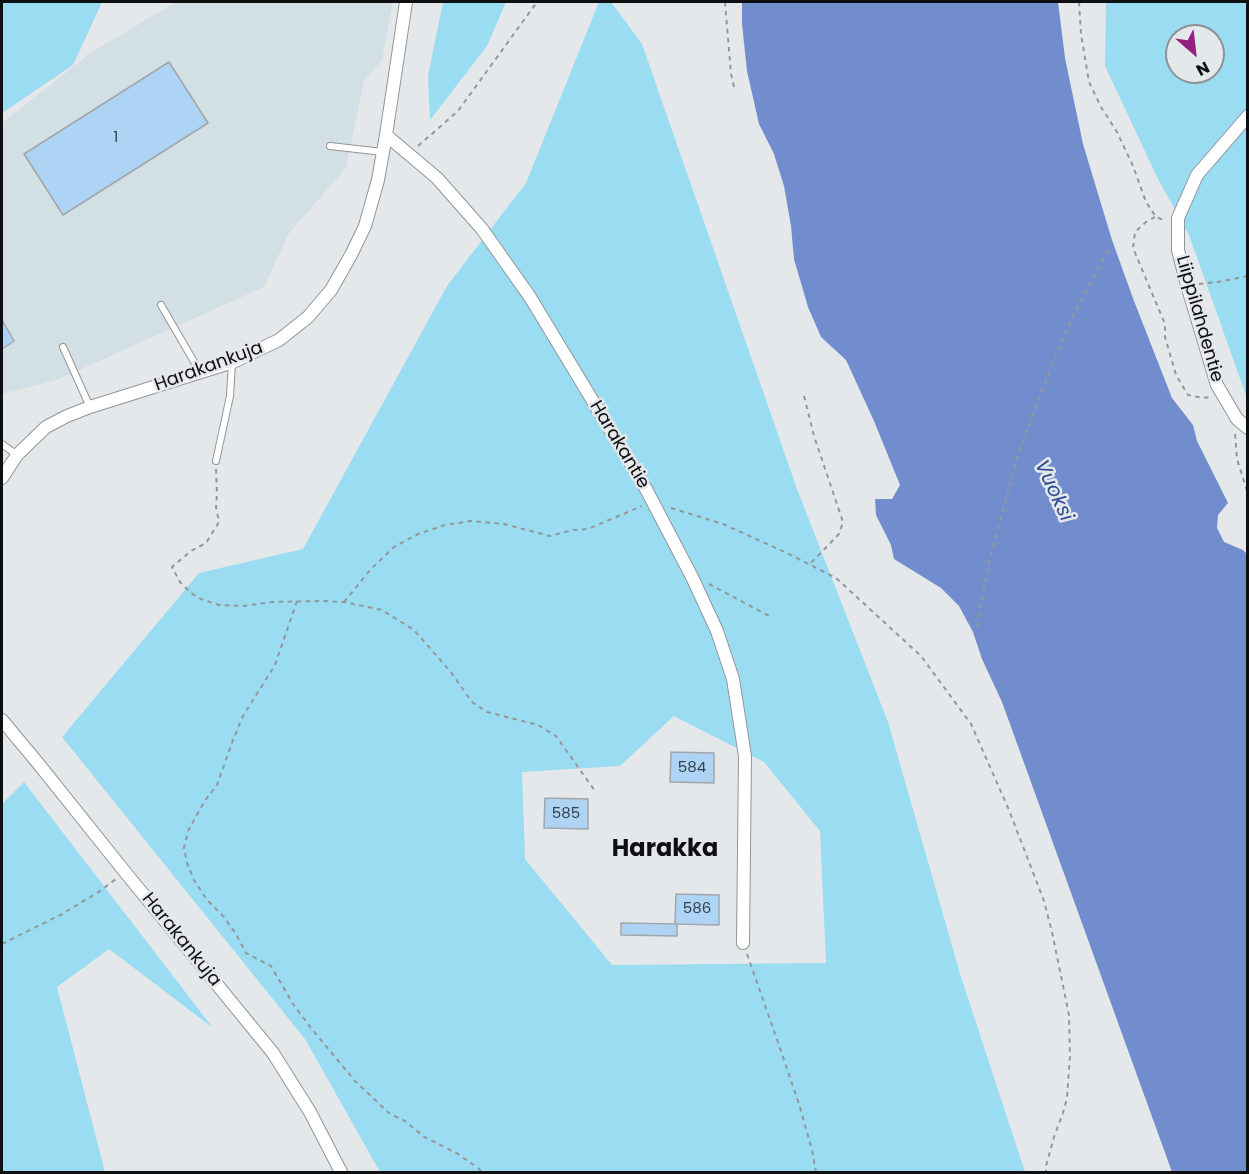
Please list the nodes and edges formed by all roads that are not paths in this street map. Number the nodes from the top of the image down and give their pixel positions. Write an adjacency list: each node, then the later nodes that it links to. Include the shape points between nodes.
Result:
1 (406, 2): 3 (street)
2 (1248, 116): 11 (street, Liippilahdentie, via 1197,175 1178,218 1178,250 1217,385 1237,419)
3 (386, 135): 5 (street, Harakankuja); 17 (street, Harakantie, via 437,178 482,229 523,287 653,502 717,631 733,679 745,756)
4 (330, 146): 5 (lane)
5 (383, 153): 8 (street, Harakankuja, via 365,226 331,290 308,317 279,340)
6 (161, 305): 9 (lane)
7 (63, 347): 10 (lane)
8 (232, 362): 9 (street, Harakankuja); 14 (lane, via 231,396)
9 (200, 372): 10 (street, Harakankuja)
10 (90, 407): 13 (street, Harakankuja, via 46,427)
11 (1248, 428)
12 (2, 444): 13 (lane)
13 (17, 454): 15 (street, Harakankuja)
14 (216, 461)
15 (2, 478)
16 (2, 720): 18 (street, Harakankuja, via 273,1053 310,1112)
17 (743, 943)
18 (341, 1173)

